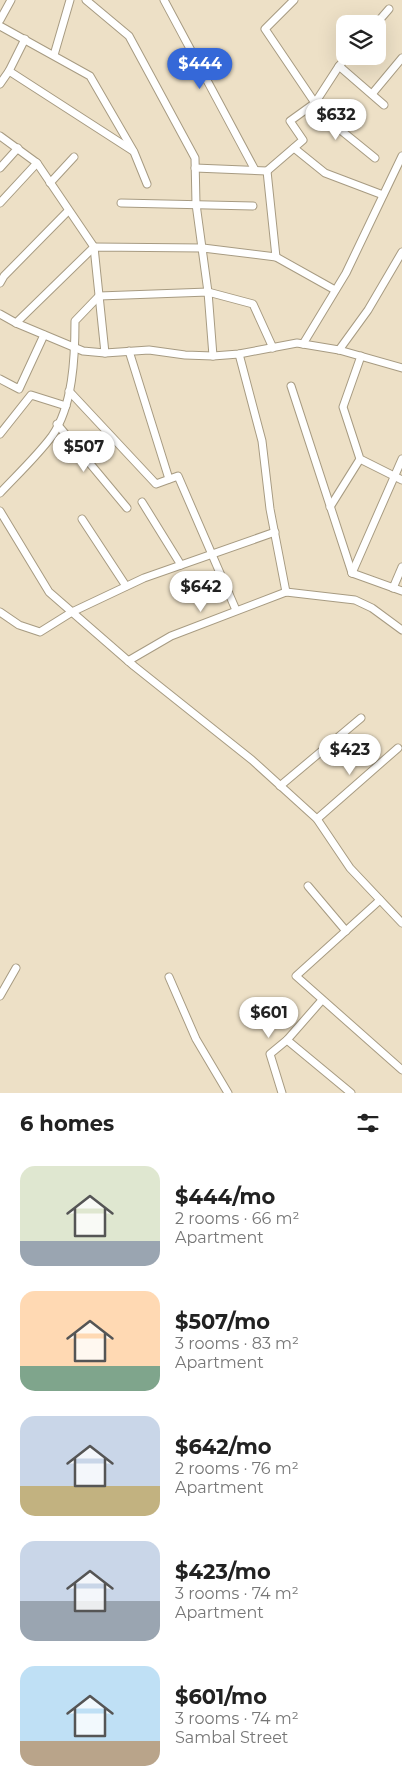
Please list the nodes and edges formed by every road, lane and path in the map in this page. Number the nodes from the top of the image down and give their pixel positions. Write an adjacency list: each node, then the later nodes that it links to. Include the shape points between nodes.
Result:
1 (11, 0): 8 (street)
2 (70, 0): 11 (street)
3 (86, 0): 28 (street, via 129,36 195,158)
4 (294, 0): 17 (street, via 266,29)
5 (167, 1): 29 (street)
6 (389, 9): 7 (street)
7 (384, 15)
8 (0, 20)
9 (0, 26): 10 (street)
10 (25, 39): 11 (street); 14 (street)
11 (54, 55): 22 (street, via 90,76)
12 (402, 58): 16 (street)
13 (339, 66): 16 (street); 17 (street)
14 (9, 71): 15 (street); 22 (street)
15 (0, 84)
16 (372, 94): 18 (street)
17 (315, 103): 21 (street, via 290,121 303,140); 25 (street)
18 (384, 105)
19 (0, 136): 20 (street)
20 (18, 148): 26 (street); 27 (street)
21 (294, 148): 30 (street); 33 (street, via 325,173)
22 (134, 152): 32 (street)
23 (402, 156): 33 (street)
24 (74, 157): 31 (street)
25 (375, 158)
26 (37, 163): 31 (street); 34 (street)
27 (0, 168)
28 (195, 168): 29 (street); 36 (street)
29 (255, 170): 30 (street)
30 (267, 171): 42 (street)
31 (50, 183): 38 (street)
32 (147, 184)
33 (383, 195): 44 (street)
34 (0, 203)
35 (121, 203): 36 (street)
36 (196, 204): 37 (street); 40 (street)
37 (253, 206)
38 (68, 210): 39 (street); 43 (street)
39 (94, 247): 40 (street); 46 (street); 48 (street)
40 (202, 248): 42 (street); 45 (street)
41 (402, 252): 53 (street, via 368,310)
42 (276, 257): 44 (street)
43 (0, 282)
44 (335, 290): 50 (street)
45 (208, 292): 46 (street); 52 (street, via 253,304); 57 (street)
46 (99, 296): 51 (street, via 75,320); 55 (street)
47 (0, 314): 48 (street)
48 (16, 323): 49 (street)
49 (44, 335): 51 (street); 60 (street, via 19,389)
50 (303, 344): 52 (street); 53 (street)
51 (75, 348): 55 (street); 62 (street)
52 (273, 348): 56 (street)
53 (339, 350): 58 (street)
54 (129, 351): 55 (street); 57 (street); 69 (street)
55 (105, 353)
56 (239, 354): 57 (street); 77 (street, via 262,442)
57 (213, 356)
58 (361, 356): 59 (street); 66 (street, via 342,406)
59 (402, 368)
60 (0, 379)
61 (290, 386): 73 (street)
62 (69, 390): 63 (street); 69 (street, via 156,484)
63 (66, 406): 64 (street); 65 (street, via 31,395)
64 (57, 424): 71 (street, via 52,436); 74 (street)
65 (0, 434)
66 (360, 459): 68 (street); 73 (street)
67 (402, 459): 68 (street)
68 (394, 476): 70 (street); 81 (street)
69 (169, 479): 78 (street, via 178,476)
70 (402, 480)
71 (0, 493)
72 (142, 502): 79 (street)
73 (330, 507): 81 (street)
74 (127, 508)
75 (0, 511): 88 (street, via 50,592)
76 (82, 519): 82 (street)
77 (275, 532): 78 (street); 85 (street)
78 (211, 554): 79 (street); 86 (street)
79 (181, 565): 82 (street)
80 (402, 568): 83 (street)
81 (352, 573): 83 (street)
82 (126, 586): 88 (street)
83 (393, 588): 84 (street)
84 (402, 591)
85 (286, 592): 86 (street); 89 (street, via 355,600)
86 (236, 610): 90 (street, via 171,636)
87 (0, 612): 88 (street, via 20,626 40,632)
88 (72, 612): 90 (street)
89 (402, 630)
90 (128, 661): 93 (street)
91 (361, 718): 93 (street)
92 (398, 748): 94 (street)
93 (280, 786): 94 (street)
94 (317, 819): 96 (street, via 350,868)
95 (308, 886): 98 (street)
96 (380, 900): 97 (street); 98 (street)
97 (402, 923)
98 (346, 931): 102 (street, via 296,976)
99 (16, 968): 101 (street)
100 (169, 977): 105 (street, via 196,1039)
101 (0, 996)
102 (322, 1000): 103 (street); 104 (street)
103 (287, 1040): 106 (street, via 269,1057); 107 (street)
104 (402, 1070)
105 (228, 1093)
106 (282, 1093)
107 (352, 1093)

